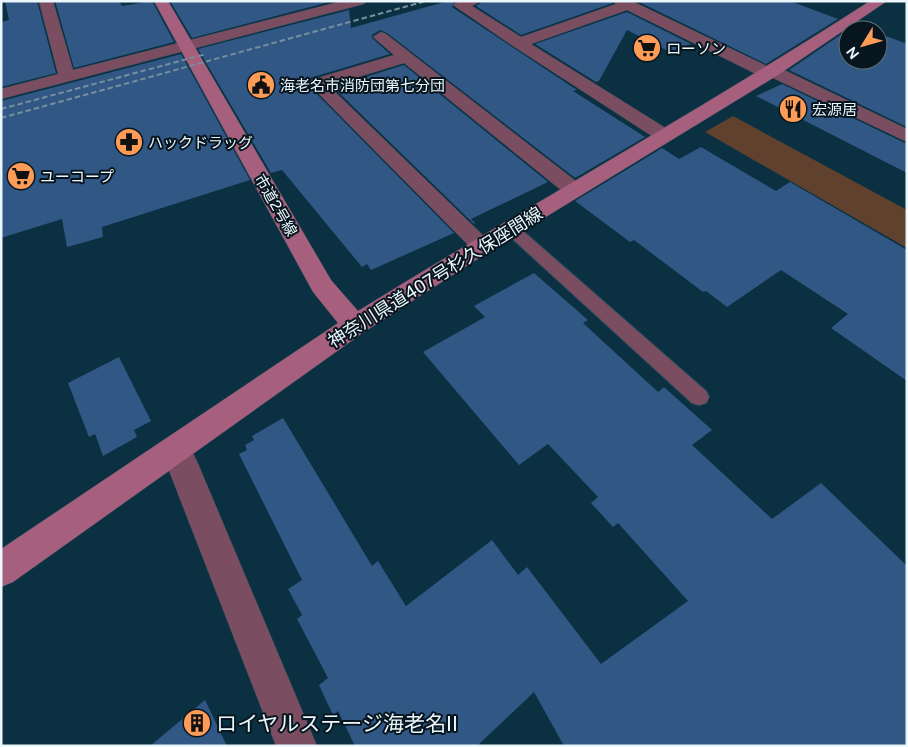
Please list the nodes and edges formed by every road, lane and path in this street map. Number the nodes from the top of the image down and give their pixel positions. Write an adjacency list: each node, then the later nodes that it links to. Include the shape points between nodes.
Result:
1 (46, 1): 12 (street)
2 (161, 1): 9 (main road, 市道2号線)
3 (359, 1): 9 (street)
4 (474, 1): 8 (street, via 460,5)
5 (880, 1): 11 (main road, 神奈川県道407号杉久保座間線)
6 (624, 3): 8 (street); 11 (street)
7 (381, 37): 10 (street)
8 (518, 43): 14 (street)
9 (185, 46): 12 (street); 19 (main road, 市道2号線, via 322,286)
10 (406, 57): 16 (street); 18 (street, via 317,84)
11 (770, 72): 14 (main road, 神奈川県道407号杉久保座間線); 15 (street)
12 (67, 77): 13 (street)
13 (1, 94)
14 (665, 136): 16 (main road, 神奈川県道407号杉久保座間線)
15 (907, 136)
16 (574, 190): 17 (main road, 神奈川県道407号杉久保座間線)
17 (510, 228): 18 (main road, 神奈川県道407号杉久保座間線); 20 (lane)
18 (482, 245): 19 (main road, 神奈川県道407号杉久保座間線)
19 (356, 325): 21 (main road, 神奈川県道407号杉久保座間線)
20 (699, 397)
21 (176, 450): 22 (main road, 神奈川県道407号杉久保座間線); 23 (street)
22 (1, 570)
23 (297, 746)

